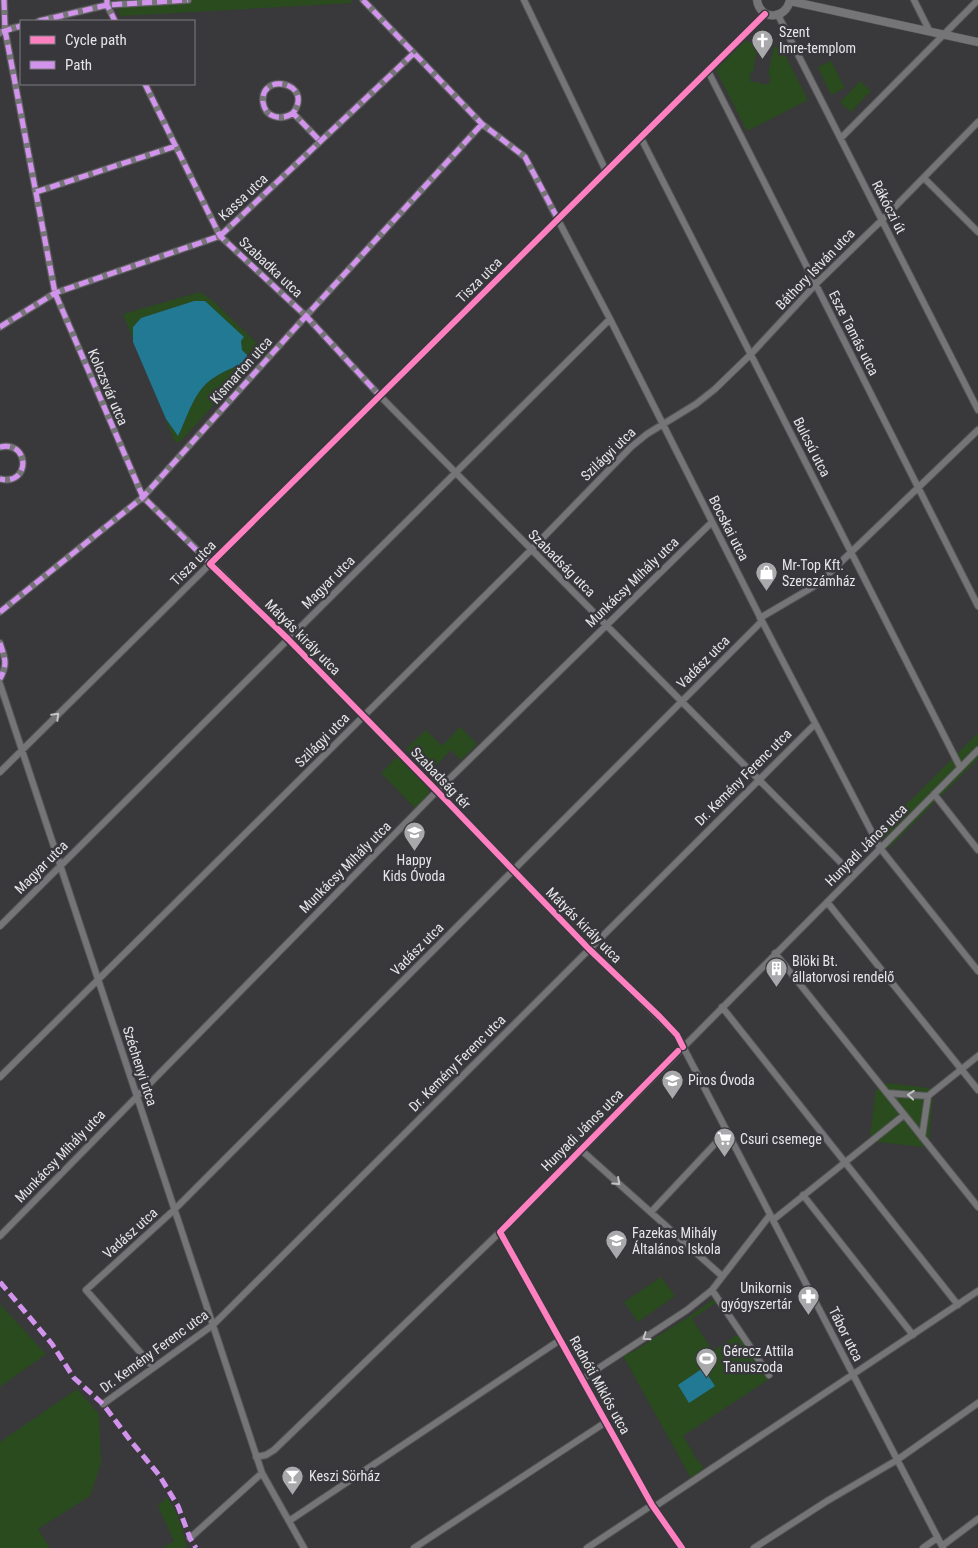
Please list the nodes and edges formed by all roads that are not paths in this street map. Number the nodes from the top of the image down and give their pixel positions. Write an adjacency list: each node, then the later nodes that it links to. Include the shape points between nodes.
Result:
1 (4, 0): 15 (street, Kolozsvár utca)
2 (188, 0): 9 (street)
3 (363, 0): 19 (street, Bocskai utca)
4 (524, 0): 29 (street)
5 (757, 0): 10 (street)
6 (914, 0): 16 (street)
7 (978, 0): 17 (street)
8 (790, 1): 11 (street, via 786,10); 16 (street)
9 (107, 2): 12 (street); 13 (street)
10 (765, 14): 11 (street); 20 (street, Tisza utca)
11 (778, 15): 26 (street, Rákóczi út)
12 (43, 20)
13 (115, 20)
14 (20, 26): 15 (street)
15 (3, 31): 31 (street, Kolozsvár utca)
16 (930, 32): 17 (street)
17 (944, 34): 18 (street); 26 (street)
18 (978, 42)
19 (414, 53): 24 (street, Bocskai utca); 27 (street, Kassa utca)
20 (708, 71): 25 (street, Tisza utca); 36 (street, Esze Tamás utca)
21 (146, 85): 28 (street, Szabadka utca)
22 (293, 113): 22 (street, via 298,104 293,88 283,83 268,89 263,100 266,111 276,118); 27 (street)
23 (978, 122): 30 (street, Báthory István utca)
24 (482, 124): 32 (street, Bocskai utca, via 525,157); 38 (street, Kismarton utca)
25 (640, 138): 29 (street, Tisza utca); 41 (street, Bulcsú utca)
26 (841, 138): 33 (street, Rákóczi út)
27 (320, 142): 35 (street, Kassa utca)
28 (176, 146): 31 (street); 35 (street, Szabadka utca)
29 (606, 172): 32 (street, Tisza utca)
30 (924, 178): 33 (street, Báthory István utca); 34 (street)
31 (36, 192): 37 (street, Kolozsvár utca)
32 (558, 219): 39 (street, Bocskai utca); 42 (street, Tisza utca)
33 (882, 220): 36 (street, Báthory István utca); 43 (street, Rákóczi út)
34 (978, 232)
35 (220, 236): 37 (street, Kassa utca); 38 (street, Szabadka utca)
36 (816, 284): 41 (street, Báthory István utca); 49 (street, Esze Tamás utca)
37 (55, 293): 40 (street, Kassa utca); 50 (street, Kolozsvár utca)
38 (306, 316): 42 (street, Szabadka utca); 50 (street, Kismarton utca)
39 (610, 319): 44 (street, Bocskai utca); 47 (street, Magyar utca)
40 (0, 327)
41 (751, 354): 44 (street, Báthory István utca, via 706,397); 53 (street, Bulcsú utca)
42 (380, 396): 47 (street, Szabadság utca); 54 (street, Tisza utca)
43 (978, 410)
44 (662, 424): 51 (street, Bocskai utca); 52 (street, Szilágyi utca, via 631,448)
45 (978, 430): 49 (street, Vadász utca)
46 (0, 447): 48 (street, via 16,449 23,458 23,464 16,478)
47 (456, 472): 52 (street, Szabadság utca); 59 (street, Magyar utca)
48 (0, 479)
49 (918, 488): 53 (street, Vadász utca); 55 (street, Esze Tamás utca)
50 (142, 498): 54 (street, Kolozsvár utca); 56 (street, Kismarton utca)
51 (712, 522): 57 (street, Bocskai utca); 58 (street, Munkácsy Mihály utca)
52 (532, 549): 58 (street, Szabadság utca); 64 (street, Szilágyi utca)
53 (852, 553): 57 (street, Vadász utca, via 818,584); 69 (street, Bulcsú utca)
54 (210, 564): 59 (street, Mátyás király utca); 66 (street, Tisza utca, one-way to 54)
55 (978, 606)
56 (0, 612)
57 (761, 620): 63 (street, Vadász utca); 65 (street, Bocskai utca)
58 (606, 625): 63 (street, Szabadság utca); 72 (street, Munkácsy Mihály utca)
59 (288, 639): 64 (street, Mátyás király utca); 77 (street, Magyar utca)
60 (0, 643): 61 (street, via 6,662)
61 (0, 679)
62 (0, 684): 66 (street, Széchenyi utca)
63 (682, 702): 71 (street, Szabadság utca); 78 (street, Vadász utca)
64 (363, 716): 68 (street, Mátyás király utca); 85 (street, Szilágyi utca)
65 (815, 724): 71 (street, Dr. Kemény Ferenc utca); 75 (street, Bocskai utca)
66 (22, 750): 70 (street, Tisza utca); 77 (street, Széchenyi utca)
67 (978, 750): 69 (street, Hunyadi János utca)
68 (398, 751): 72 (street, Szabadság tér)
69 (960, 768): 73 (street, Hunyadi János utca)
70 (0, 772)
71 (758, 779): 79 (street, Szabadság utca); 82 (street, Dr. Kemény Ferenc utca)
72 (437, 791): 74 (street, Szabadság tér); 93 (street, Munkácsy Mihály utca)
73 (934, 794): 75 (street, Hunyadi János utca); 76 (street)
74 (466, 822): 78 (street, Mátyás király utca)
75 (880, 848): 79 (street, Hunyadi János utca); 84 (street, Bocskai utca)
76 (978, 850)
77 (60, 866): 81 (street, Magyar utca); 85 (street, Széchenyi utca)
78 (513, 871): 82 (street, Mátyás király utca); 102 (street, Vadász utca)
79 (853, 875): 80 (street, Hunyadi János utca)
80 (827, 902): 83 (street, Hunyadi János utca); 89 (street)
81 (0, 926)
82 (589, 949): 87 (street, Mátyás király utca, via 673,1031); 111 (street, Dr. Kemény Ferenc utca)
83 (775, 954): 86 (street, Hunyadi János utca); 92 (street)
84 (978, 971)
85 (98, 980): 90 (street, Szilágyi utca); 93 (street, Széchenyi utca)
86 (722, 1007): 87 (street, Hunyadi János utca); 99 (street)
87 (683, 1047): 96 (street, Tábor utca); 98 (street, Hunyadi János utca)
88 (978, 1056): 89 (street)
89 (961, 1069): 91 (street); 94 (street)
90 (0, 1077)
91 (978, 1090)
92 (887, 1093): 94 (street, one-way to 92); 95 (street)
93 (136, 1096): 102 (street, Széchenyi utca); 106 (street, Munkácsy Mihály utca)
94 (928, 1096): 97 (street)
95 (904, 1114): 97 (street); 99 (street)
96 (726, 1131): 103 (street); 104 (street, Tábor utca)
97 (922, 1137): 101 (street)
98 (580, 1149): 103 (street, one-way to 103); 105 (street, Hunyadi János utca)
99 (845, 1162): 100 (street); 110 (street)
100 (803, 1195): 104 (street); 112 (street)
101 (978, 1207)
102 (174, 1210): 111 (street, Széchenyi utca); 114 (street, Vadász utca, via 86,1290)
103 (651, 1212): 107 (street)
104 (771, 1217): 107 (street); 116 (street, Tábor utca)
105 (500, 1232): 113 (street, Radnóti Miklós utca); 121 (street, Hunyadi János utca, via 274,1450)
106 (0, 1236)
107 (722, 1276): 108 (street)
108 (712, 1290): 115 (street); 117 (street, one-way to 117)
109 (978, 1292): 110 (street)
110 (958, 1305): 112 (street)
111 (213, 1325): 114 (street, Dr. Kemény Ferenc utca); 121 (street, Széchenyi utca)
112 (913, 1335): 116 (street)
113 (560, 1340): 117 (street, Radnóti Miklós utca); 126 (street)
114 (153, 1367): 119 (street, Dr. Kemény Ferenc utca)
115 (769, 1375)
116 (853, 1375): 122 (street, Tábor utca); 124 (street)
117 (582, 1379): 120 (street, Radnóti Miklós utca)
118 (978, 1403): 122 (street)
119 (103, 1404)
120 (606, 1422): 124 (street, Radnóti Miklós utca); 131 (street)
121 (256, 1456): 123 (street, Széchenyi utca)
122 (897, 1460): 128 (street, Tábor utca); 134 (street)
123 (262, 1473): 126 (street, Széchenyi utca); 127 (street)
124 (653, 1506): 132 (street); 133 (street, Radnóti Miklós utca)
125 (978, 1519): 129 (street)
126 (289, 1521): 130 (street, Széchenyi utca)
127 (190, 1538)
128 (938, 1538): 129 (street, Tábor utca); 135 (street)
129 (942, 1547)
130 (304, 1548)
131 (414, 1548)
132 (588, 1548)
133 (682, 1548)
134 (754, 1548)
135 (923, 1548)

